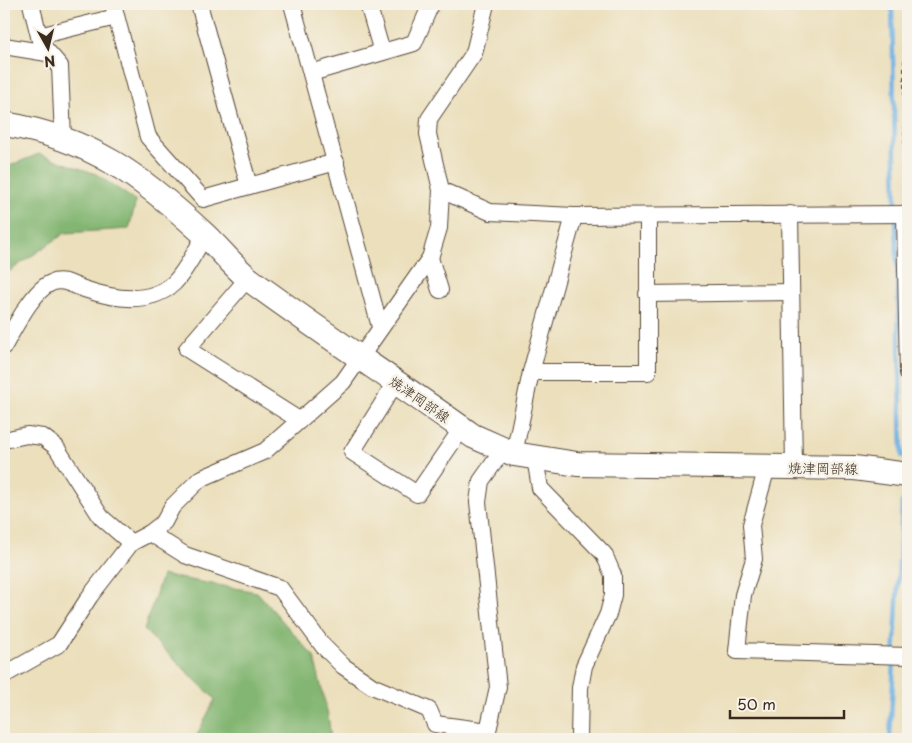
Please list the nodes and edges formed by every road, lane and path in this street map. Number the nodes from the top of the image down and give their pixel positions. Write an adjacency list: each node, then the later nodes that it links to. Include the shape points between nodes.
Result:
1 (31, 4): 9 (street)
2 (199, 4): 17 (street)
3 (292, 4): 13 (street)
4 (368, 4): 11 (street)
5 (431, 4): 11 (street, via 414,43)
6 (486, 4): 18 (street, via 474,53 429,119 428,134)
7 (904, 4): 20 (path)
8 (115, 10): 9 (street); 17 (street, via 148,137 203,199)
9 (39, 36): 12 (street)
10 (4, 46): 12 (street)
11 (382, 52): 13 (street)
12 (47, 53): 15 (street, via 60,66)
13 (311, 73): 16 (street)
14 (4, 124): 15 (main road, 焼津岡部線)
15 (62, 138): 23 (main road, 焼津岡部線, via 122,167)
16 (336, 162): 17 (street); 29 (street)
17 (249, 186)
18 (441, 190): 21 (street, via 490,212); 24 (street, via 439,228)
19 (790, 214): 20 (street); 22 (street); 27 (street)
20 (907, 214): 30 (street)
21 (574, 216): 22 (street); 33 (street)
22 (648, 216): 28 (street)
23 (205, 235): 25 (main road, 焼津岡部線); 31 (street, via 174,282 156,295 134,299 105,296 63,281 50,283 37,294)
24 (430, 258): 26 (street); 29 (street)
25 (248, 278): 32 (main road, 焼津岡部線); 36 (street, via 187,349)
26 (440, 290)
27 (791, 292): 28 (street); 41 (street)
28 (647, 294): 33 (street, via 648,372)
29 (380, 327): 32 (street)
30 (908, 333): 34 (street)
31 (4, 346)
32 (360, 356): 35 (main road, 焼津岡部線); 36 (street, via 343,382)
33 (531, 372): 39 (street)
34 (908, 372)
35 (396, 382): 37 (main road, 焼津岡部線); 37 (street, via 352,452 416,494)
36 (299, 420): 43 (street, via 265,451 200,479)
37 (462, 428): 39 (main road, 焼津岡部線, via 473,436)
38 (4, 440): 44 (street, via 27,435 43,437 56,447 101,517)
39 (517, 454): 40 (main road, 焼津岡部線, via 577,464); 47 (street, via 481,481 478,502 498,688); 48 (street, via 540,488 604,554 613,575 613,595 608,614 584,666)
40 (767, 466): 41 (main road, 焼津岡部線); 45 (street, via 751,525 754,559 743,595 737,651)
41 (794, 467): 42 (main road, 焼津岡部線, via 854,468)
42 (908, 475)
43 (150, 534): 44 (street); 47 (street, via 185,555 280,588 323,646 343,666 372,686 429,710 435,724)
44 (131, 543): 46 (street, via 90,596 59,644)
45 (908, 656)
46 (4, 675)
47 (487, 735)
48 (579, 739)

